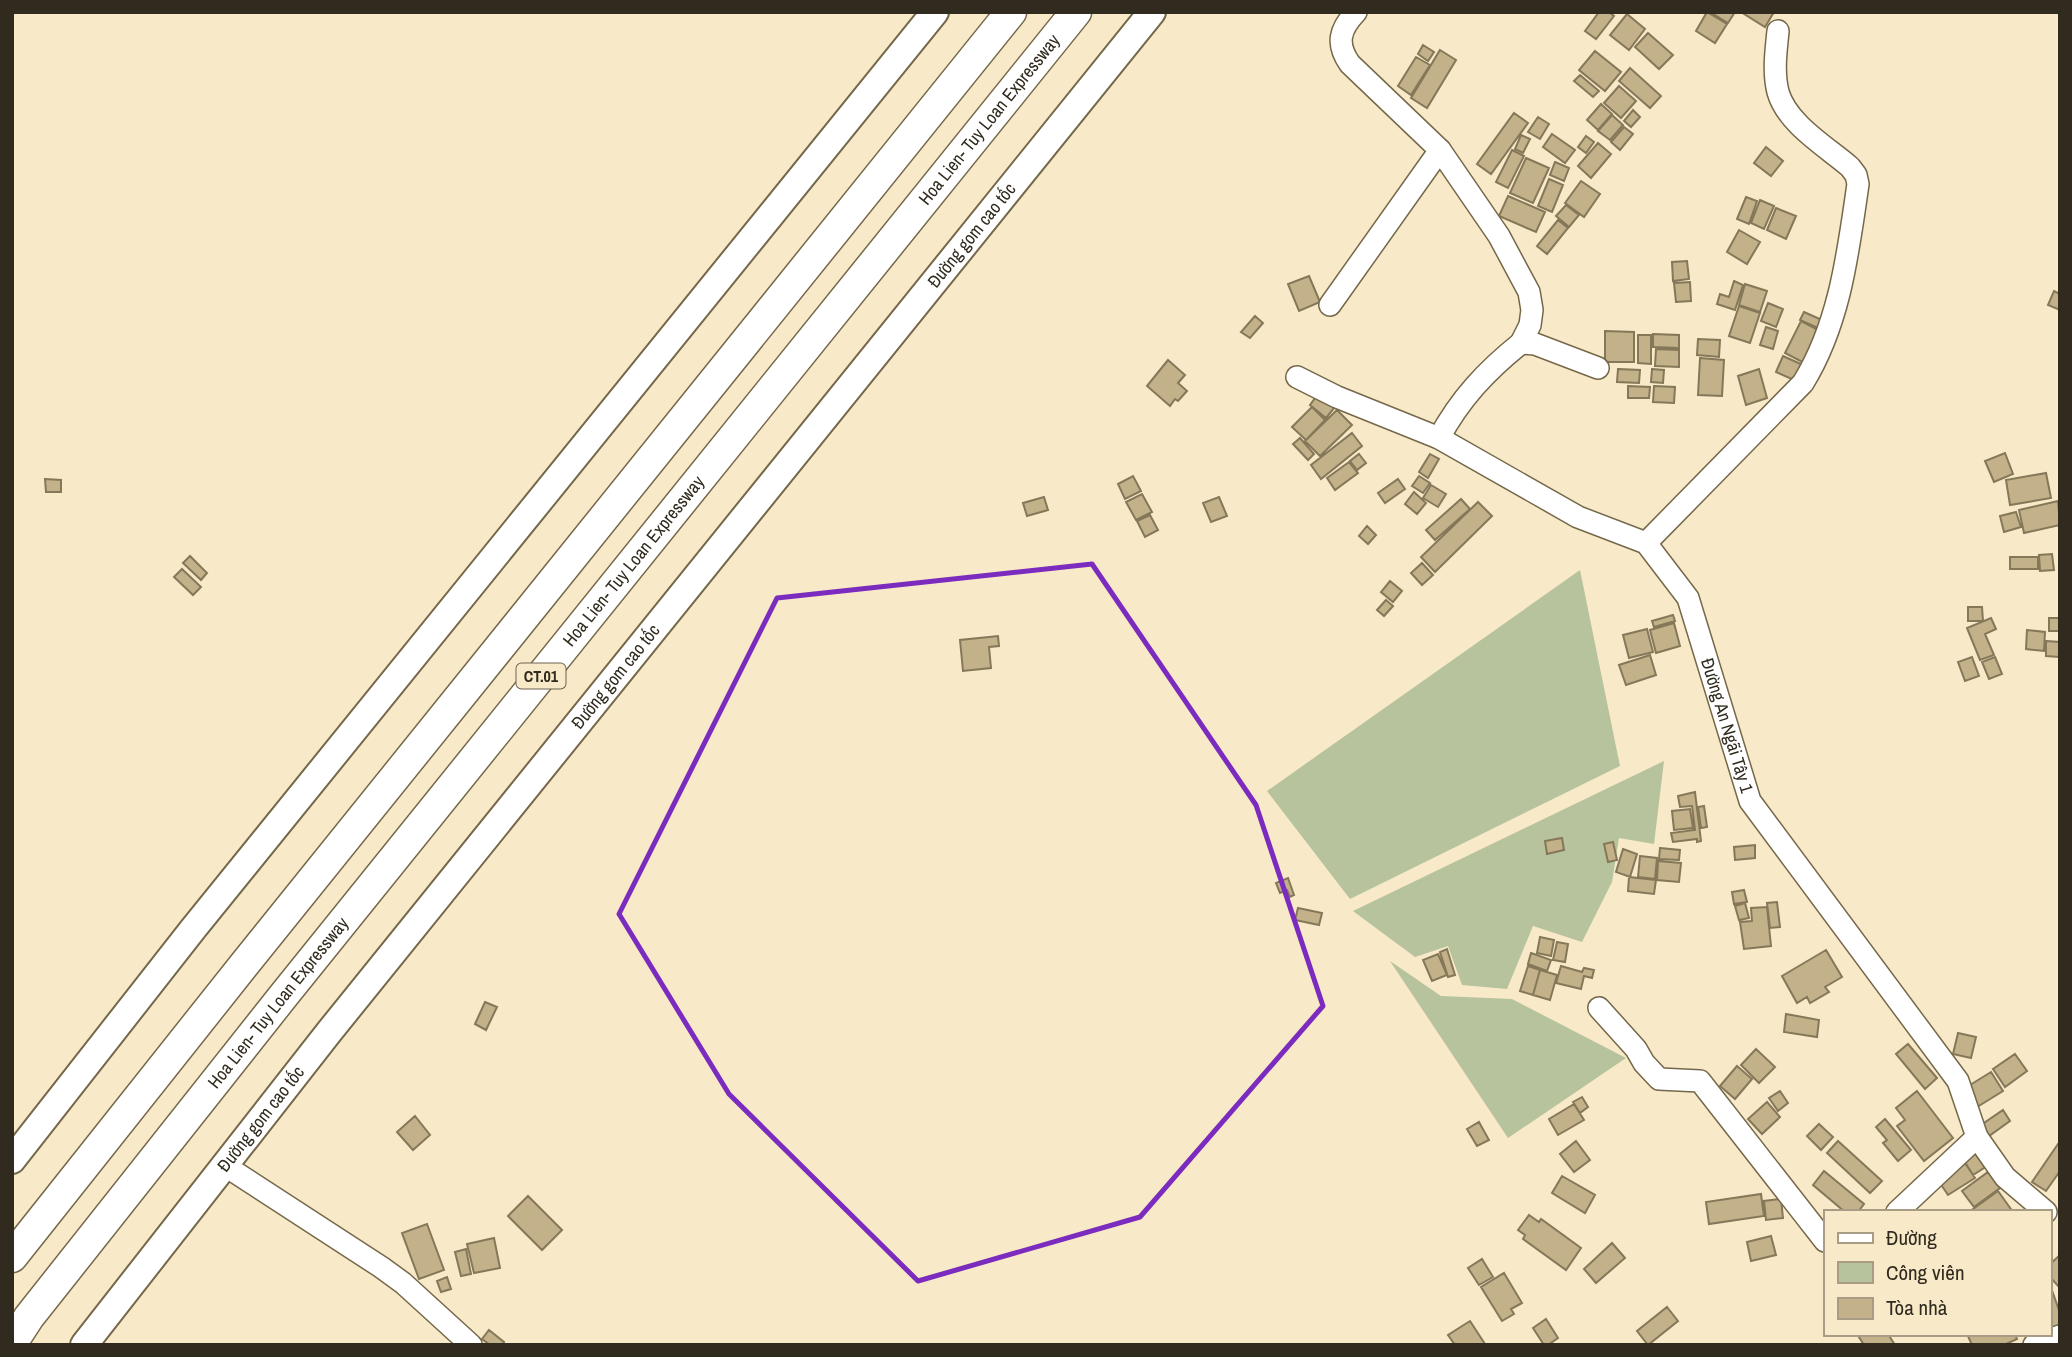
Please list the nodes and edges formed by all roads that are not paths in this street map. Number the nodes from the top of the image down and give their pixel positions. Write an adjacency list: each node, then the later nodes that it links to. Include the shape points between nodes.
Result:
1 (935, 12): 16 (main road, via 193,929)
2 (1011, 12): 21 (highway, CT.01)
3 (1076, 12): 23 (highway, Hoa Lien- Tuy Loan Expressway / CT.01, via 284,995)
4 (1152, 12): 17 (main road, Đường gom cao tốc)
5 (1356, 12): 7 (street, via 1342,32 1342,53)
6 (1778, 31): 13 (street, via 1776,75 1783,105 1850,167 1858,184 1835,310 1821,352 1803,383)
7 (1440, 150): 8 (street); 9 (street, via 1499,236 1529,292 1530,325)
8 (1330, 305)
9 (1521, 343): 10 (street); 12 (street, via 1463,397)
10 (1598, 368)
11 (1297, 377): 12 (street)
12 (1438, 438): 13 (street, via 1577,517)
13 (1646, 542): 15 (street, Đường An Ngãi Tây 1, via 1688,598 1749,801 1958,1081)
14 (1599, 1008): 20 (street, via 1658,1079 1700,1081)
15 (1977, 1137): 18 (street); 19 (street, Đường An Ngãi Tây 1, via 2005,1177)
16 (12, 1160)
17 (225, 1165): 24 (main road, Đường gom cao tốc); 25 (street, via 403,1283)
18 (1898, 1210)
19 (2044, 1210)
20 (1824, 1240)
21 (12, 1257)
22 (2060, 1336): 26 (street)
23 (12, 1343)
24 (84, 1345)
25 (471, 1345)
26 (2034, 1345)

